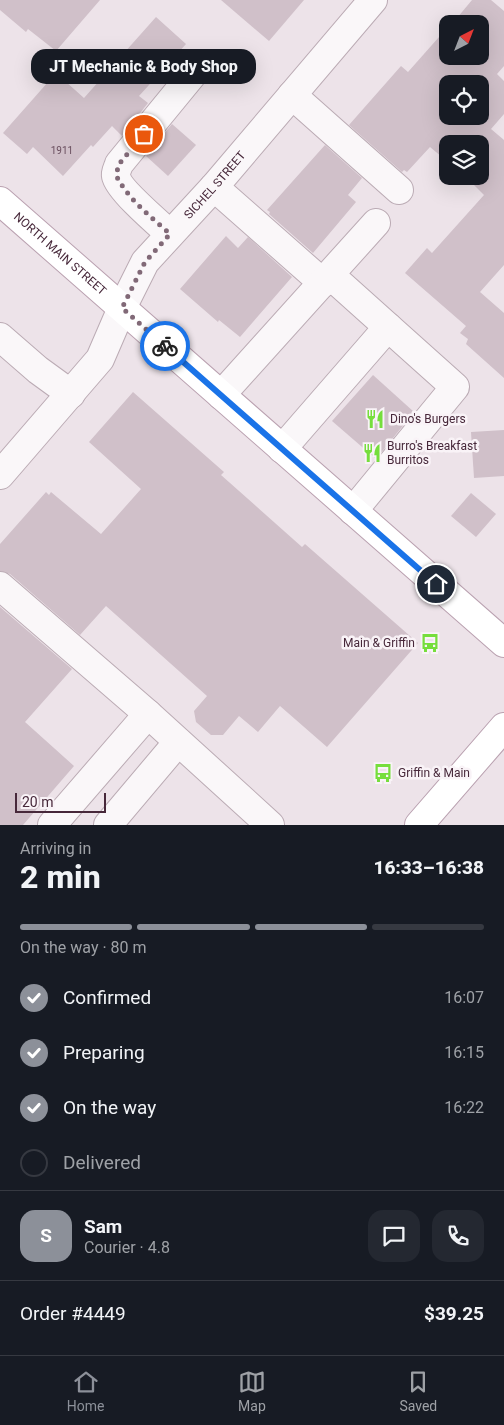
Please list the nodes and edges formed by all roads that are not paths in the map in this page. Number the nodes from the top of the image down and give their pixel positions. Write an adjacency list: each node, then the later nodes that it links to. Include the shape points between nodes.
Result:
1 (373, 0): 3 (street, SICHEL STREET)
2 (192, 75): 8 (street, via 116,171 119,182)
3 (292, 95): 4 (street, SICHEL STREET); 5 (street)
4 (214, 187): 8 (street, SICHEL STREET); 9 (street)
5 (399, 190)
6 (0, 201): 10 (main road, NORTH MAIN STREET)
7 (376, 223): 9 (street)
8 (170, 234): 10 (street, SICHEL STREET, via 145,262)
9 (326, 279): 11 (street); 14 (street)
10 (122, 308): 13 (street, SICHEL STREET, via 100,359); 14 (main road, NORTH MAIN STREET)
11 (388, 327): 15 (street); 17 (street, via 455,387)
12 (0, 336): 13 (street)
13 (71, 394): 16 (street, SICHEL STREET)
14 (221, 395): 15 (main road, NORTH MAIN STREET)
15 (282, 449): 17 (main road, NORTH MAIN STREET)
16 (0, 475)
17 (353, 511): 19 (main road, NORTH MAIN STREET)
18 (0, 586): 20 (street)
19 (504, 643)
20 (148, 714): 22 (street); 24 (street)
21 (504, 728): 23 (main road)
22 (178, 742): 25 (street); 26 (street)
23 (426, 822)
24 (52, 825)
25 (108, 825)
26 (270, 825)

